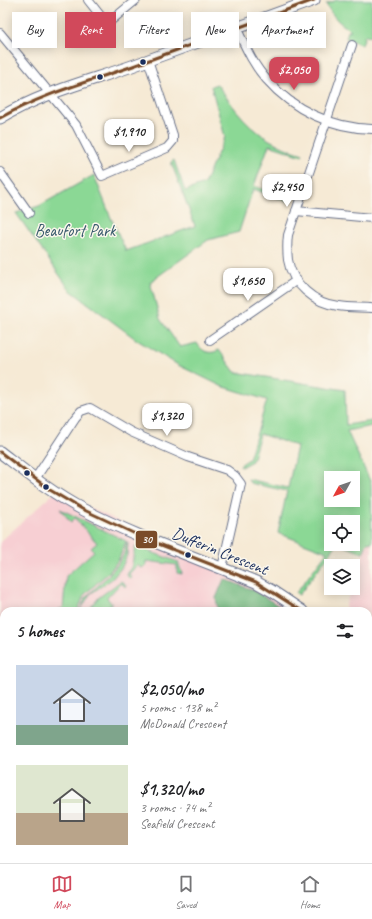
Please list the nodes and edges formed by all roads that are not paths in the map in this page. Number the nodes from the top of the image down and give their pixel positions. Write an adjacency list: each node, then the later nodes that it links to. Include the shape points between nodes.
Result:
1 (88, 0): 2 (street, via 107,24)
2 (136, 0)
3 (314, 0): 4 (street)
4 (239, 27)
5 (0, 33): 10 (street)
6 (239, 34): 12 (street, via 267,80 290,101)
7 (191, 44): 9 (street)
8 (352, 45): 12 (street)
9 (148, 60): 10 (street); 10 (street, via 173,141 166,148 102,176 76,125)
10 (50, 94): 11 (street, via 18,107)
11 (0, 118)
12 (327, 121): 13 (street); 15 (street)
13 (372, 129)
14 (0, 172): 16 (street)
15 (296, 211): 17 (street); 18 (street, via 288,235 287,250 288,261)
16 (28, 213)
17 (372, 218)
18 (297, 280): 19 (street, via 310,294 327,304); 20 (street)
19 (372, 308)
20 (210, 340)
21 (0, 452): 22 (street, Dufferin Crescent)
22 (35, 479): 23 (street, Dufferin Crescent, via 81,509 135,535); 23 (street, via 75,418 81,411 90,408 132,432 188,457 227,470 241,484)
23 (222, 568): 24 (street, Dufferin Crescent, via 272,590)
24 (296, 607)

